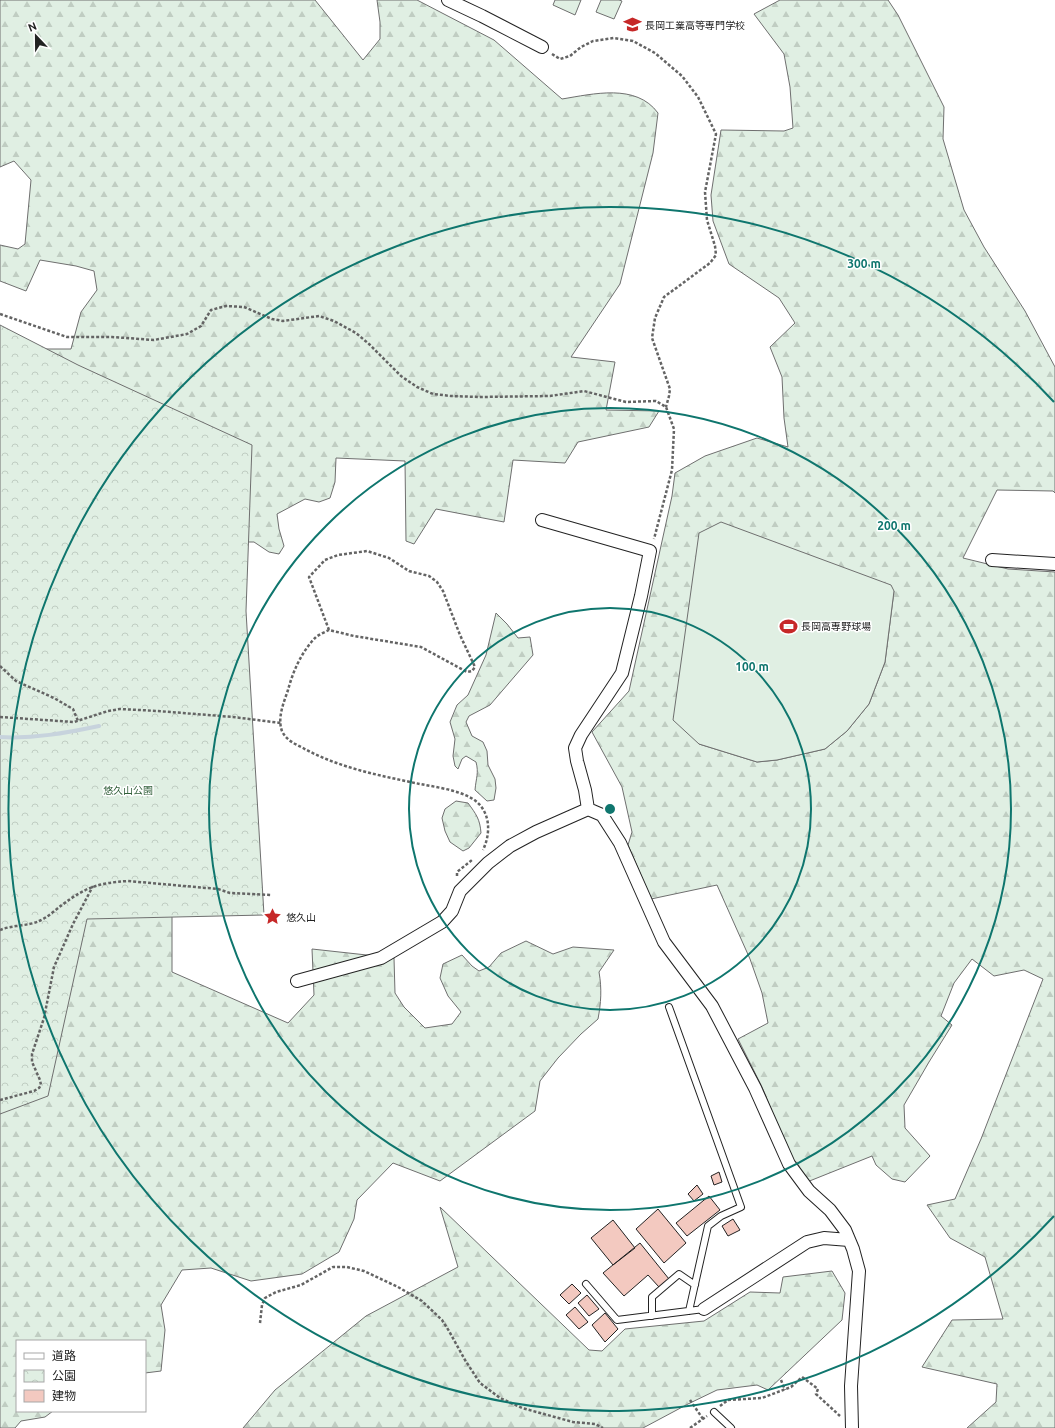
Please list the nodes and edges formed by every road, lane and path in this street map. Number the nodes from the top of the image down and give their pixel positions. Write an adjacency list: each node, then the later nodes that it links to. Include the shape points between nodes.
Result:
1 (448, 0): 2 (street)
2 (542, 47): 4 (path, via 560,59 570,56 593,41 614,38 633,41 655,53 682,76 698,97 716,134 705,192 707,220 716,246 716,255 710,263 664,297 655,318 652,338 670,389)
3 (0, 314): 4 (path, via 67,337 154,340 188,334 201,326 211,310 226,306 244,307 283,321 319,316 356,333 401,376 433,394 479,397 550,396 584,391 626,402 656,401)
4 (666, 407): 6 (path, via 674,429 672,470)
5 (542, 520): 6 (street)
6 (650, 551): 14 (street, via 642,596 622,673 575,748)
7 (992, 560): 8 (street)
8 (1055, 564)
9 (329, 630): 9 (path, via 309,577 325,560 338,555 367,551 389,558 409,571 429,576 437,582 475,667 467,672 421,648); 13 (path, via 317,636 293,671)
10 (0, 666): 12 (path, via 16,682 73,709)
11 (0, 717): 12 (path)
12 (78, 721): 13 (path, via 120,709)
13 (280, 723): 15 (path, via 282,732 289,741 312,753 341,764 455,792 473,800 483,808 489,822 488,837 483,850)
14 (588, 809): 18 (street, via 510,846 488,863); 24 (street, via 602,815 620,843 664,942 712,1006 755,1088 789,1164 809,1191 830,1210)
15 (478, 854)
16 (473, 859): 18 (path, via 457,872)
17 (94, 886): 19 (path, via 128,881 218,889 230,893); 20 (path, via 76,895 39,921); 23 (path, via 73,924 54,968 44,1018 32,1054 32,1062 41,1085 34,1091)
18 (460, 891): 21 (street, via 452,911 442,922 382,958)
19 (272, 895)
20 (0, 930)
21 (297, 981)
22 (669, 1007): 26 (lane, via 741,1207 721,1216 708,1226)
23 (0, 1100)
24 (849, 1240): 27 (street, via 824,1238 807,1242); 39 (street, via 859,1271)
25 (586, 1284): 29 (lane, via 617,1320)
26 (695, 1285): 28 (lane); 29 (lane, via 679,1274 652,1297)
27 (704, 1309): 28 (lane)
28 (689, 1311): 29 (lane)
29 (652, 1316)
30 (260, 1323): 36 (path, via 265,1298 276,1292 301,1285 333,1267 364,1271 422,1301 442,1320 480,1383 500,1398 522,1408)
31 (782, 1380): 32 (path)
32 (785, 1390): 34 (path, via 762,1398 728,1400); 39 (path, via 791,1388 802,1377 818,1389 816,1394)
33 (690, 1400): 35 (path)
34 (714, 1412): 35 (path); 38 (lane)
35 (703, 1419): 37 (path)
36 (603, 1428)
37 (690, 1428)
38 (731, 1428)
39 (852, 1428)

